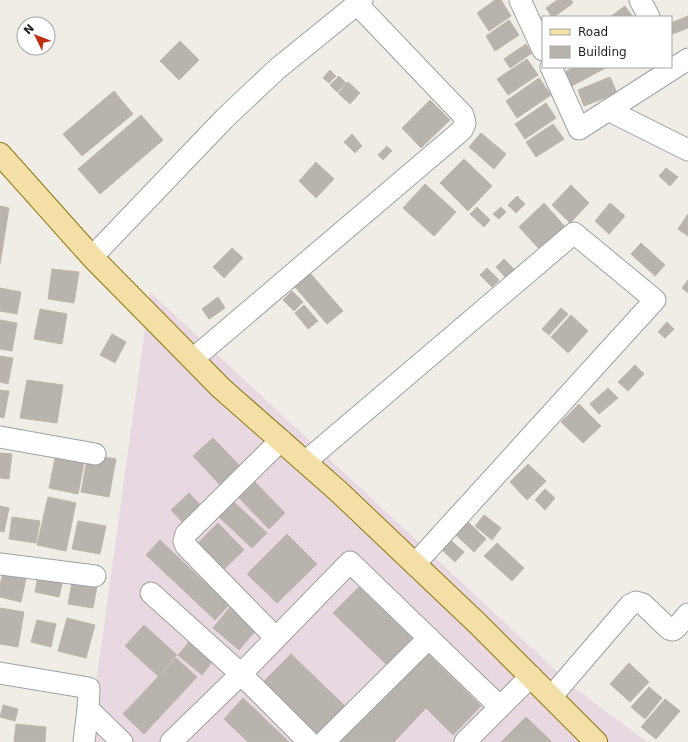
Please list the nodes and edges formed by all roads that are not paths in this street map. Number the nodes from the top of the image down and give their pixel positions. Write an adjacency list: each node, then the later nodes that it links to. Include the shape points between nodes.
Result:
1 (520, 0): 5 (street)
2 (640, 0): 4 (street)
3 (360, 2): 11 (street, via 277,69 230,113); 12 (street, via 463,115 462,130)
4 (648, 16)
5 (542, 48)
6 (551, 68): 8 (street, via 579,129)
7 (668, 68): 8 (street)
8 (608, 110): 9 (street)
9 (688, 150)
10 (0, 154): 11 (main road)
11 (92, 257): 12 (main road)
12 (193, 359): 14 (main road, via 221,388)
13 (0, 437): 15 (street)
14 (281, 440): 16 (main road); 22 (street, via 186,534 184,540 186,546)
15 (94, 454)
16 (305, 462): 18 (main road); 18 (street, via 574,233 655,300)
17 (0, 564): 19 (street)
18 (415, 564): 26 (main road)
19 (95, 576)
20 (151, 593): 25 (street)
21 (688, 614): 27 (street, via 673,630 643,604 636,602 630,605)
22 (276, 638): 23 (street, via 350,562); 25 (street)
23 (429, 638): 28 (street); 34 (street)
24 (0, 673): 29 (street, via 88,688)
25 (241, 674): 32 (street); 33 (street)
26 (531, 676): 27 (main road); 28 (street)
27 (551, 697): 36 (main road)
28 (500, 707): 35 (street)
29 (88, 709): 30 (street); 31 (street)
30 (84, 742)
31 (122, 742)
32 (172, 742)
33 (308, 742)
34 (324, 742)
35 (465, 742)
36 (596, 742)

